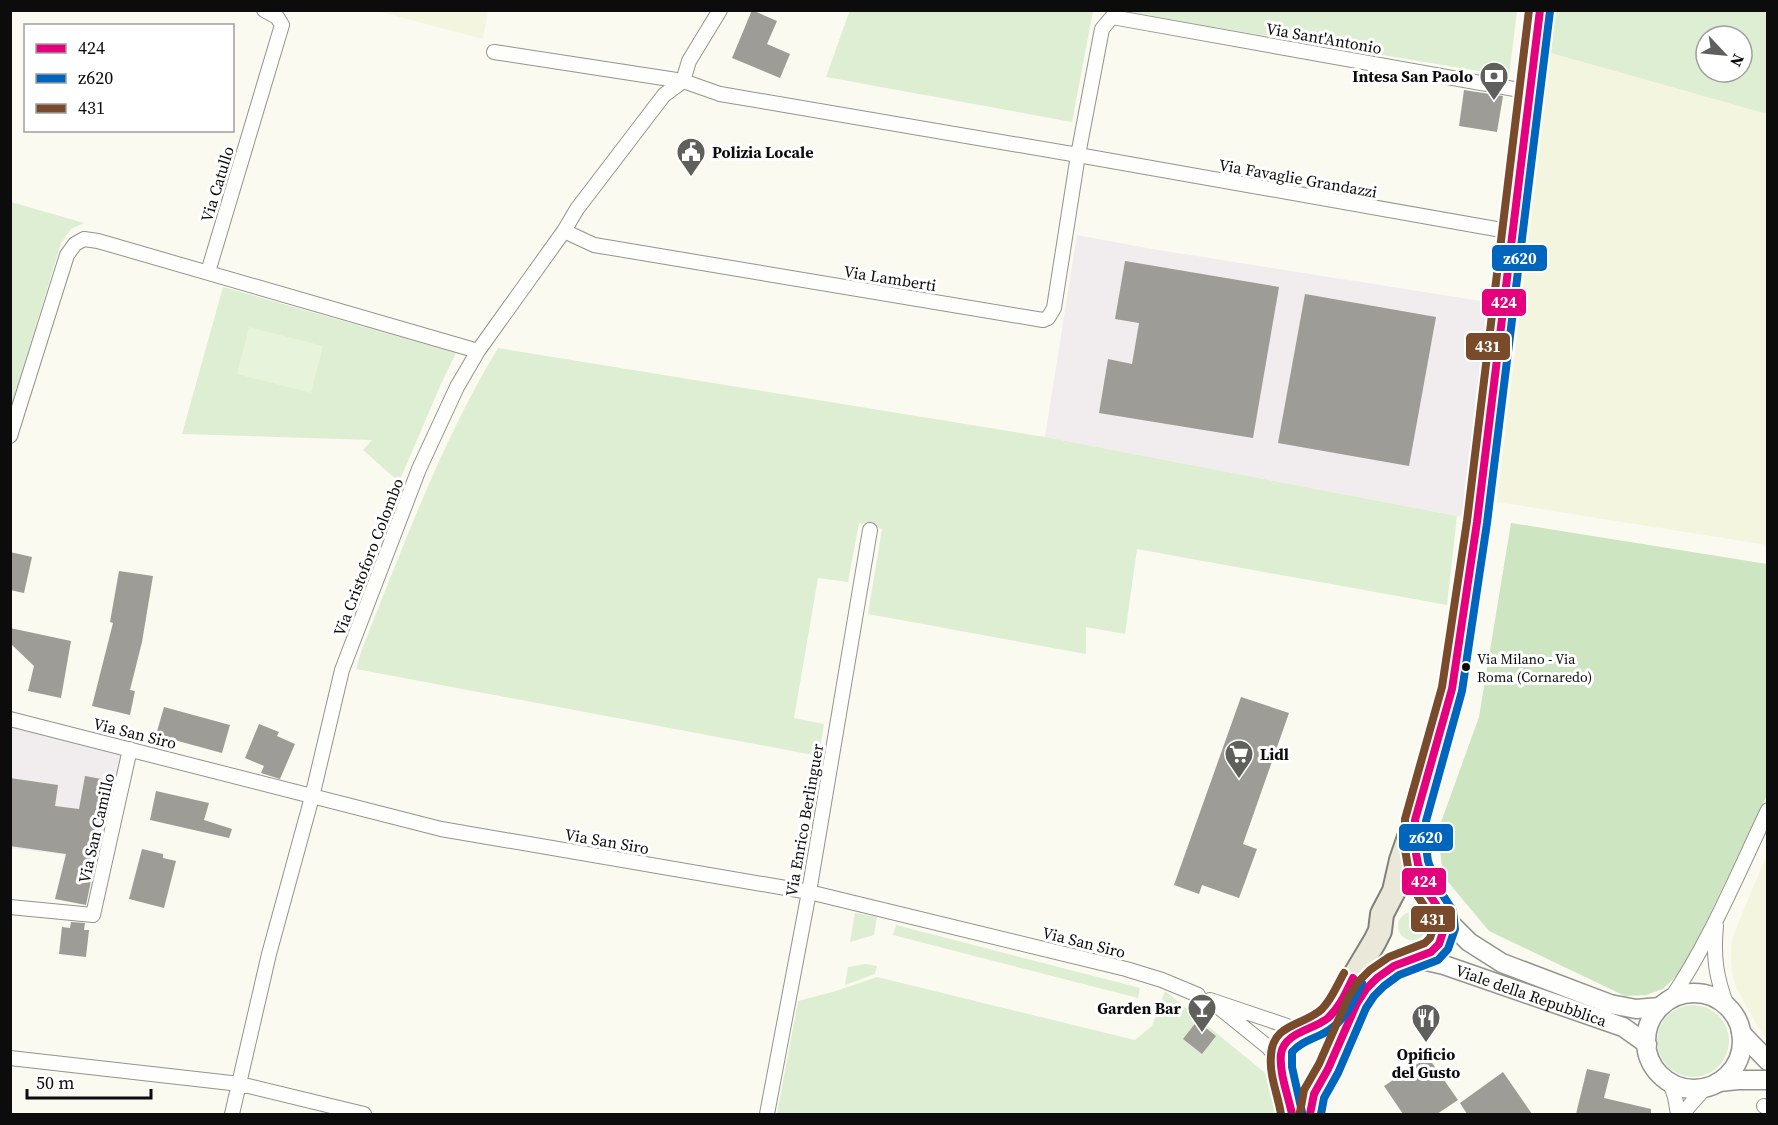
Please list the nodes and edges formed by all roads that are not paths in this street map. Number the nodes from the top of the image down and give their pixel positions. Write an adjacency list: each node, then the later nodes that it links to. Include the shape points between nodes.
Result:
1 (264, 10): 10 (street, Via Catullo, via 278,17 282,25)
2 (720, 10): 5 (street, via 689,62)
3 (1540, 10): 6 (main road)
4 (494, 52): 5 (street, Via Favaglie Grandazzi)
5 (683, 81): 7 (street, Via Favaglie Grandazzi, via 720,94); 8 (street, Via Cristoforo Colombo, via 664,95)
6 (1531, 92): 7 (street, Via Sant'Antonio, via 1112,17 1102,29); 9 (main road)
7 (1078, 155): 8 (street, Via Lamberti, via 1054,308 1043,320 594,245); 9 (street, Via Favaglie Grandazzi)
8 (564, 231): 11 (street, Via Cristoforo Colombo)
9 (1513, 232): 18 (main road, via 1452,689)
10 (208, 272): 11 (street); 12 (street, via 84,238 75,244 67,255)
11 (478, 351): 16 (street, Via Cristoforo Colombo, via 419,469 342,670)
12 (10, 436)
13 (870, 530): 19 (street, Via Enrico Berlinguer)
14 (10, 719): 15 (street, Via San Siro)
15 (130, 749): 16 (street, Via San Siro); 21 (street, Via San Camillo, via 93,915)
16 (312, 797): 19 (street, Via San Siro, via 441,829); 37 (street, Via Cristoforo Colombo, via 269,954)
17 (1767, 810): 23 (street)
18 (1415, 820): 20 (main road, via 1415,848 1422,881); 22 (main road)
19 (809, 892): 25 (street, Via San Siro, via 1126,969); 41 (street, Via Enrico Berlinguer)
20 (1437, 905): 22 (main road, via 1424,896 1409,894 1395,899); 24 (main road, via 1444,923 1443,937 1435,949); 26 (street, Viale della Repubblica, via 1469,942 1502,963 1610,1004 1636,1009)
21 (10, 907)
22 (1383, 917): 24 (main road, via 1383,938 1390,949 1400,956); 28 (main road, via 1376,941 1337,1007)
23 (1717, 918): 26 (street, via 1689,972); 27 (street, via 1716,972)
24 (1416, 958): 30 (street, Viale della Repubblica, via 1623,1027); 34 (main road, via 1394,966 1366,989)
25 (1198, 995)
26 (1665, 1004): 27 (street, via 1690,993 1716,998); 30 (street, via 1652,1018)
27 (1727, 1006): 29 (street)
28 (1309, 1030): 33 (main road, via 1284,1043); 33 (street, via 1210,1000 1268,1047)
29 (1742, 1033): 32 (street); 38 (street, via 1737,1061 1730,1073)
30 (1647, 1044): 36 (street, via 1652,1065)
31 (10, 1058): 37 (street)
32 (1767, 1061)
33 (1282, 1064): 34 (main road, via 1288,1075 1301,1081 1316,1079); 42 (main road)
34 (1328, 1069): 43 (main road, via 1314,1094)
35 (1767, 1080): 38 (street)
36 (1670, 1082): 38 (street, via 1687,1088); 44 (street)
37 (240, 1084): 39 (street, Via Cristoforo Colombo); 40 (street)
38 (1712, 1085): 44 (street)
39 (232, 1114)
40 (364, 1114)
41 (766, 1114)
42 (1292, 1114)
43 (1310, 1114)
44 (1680, 1114)

